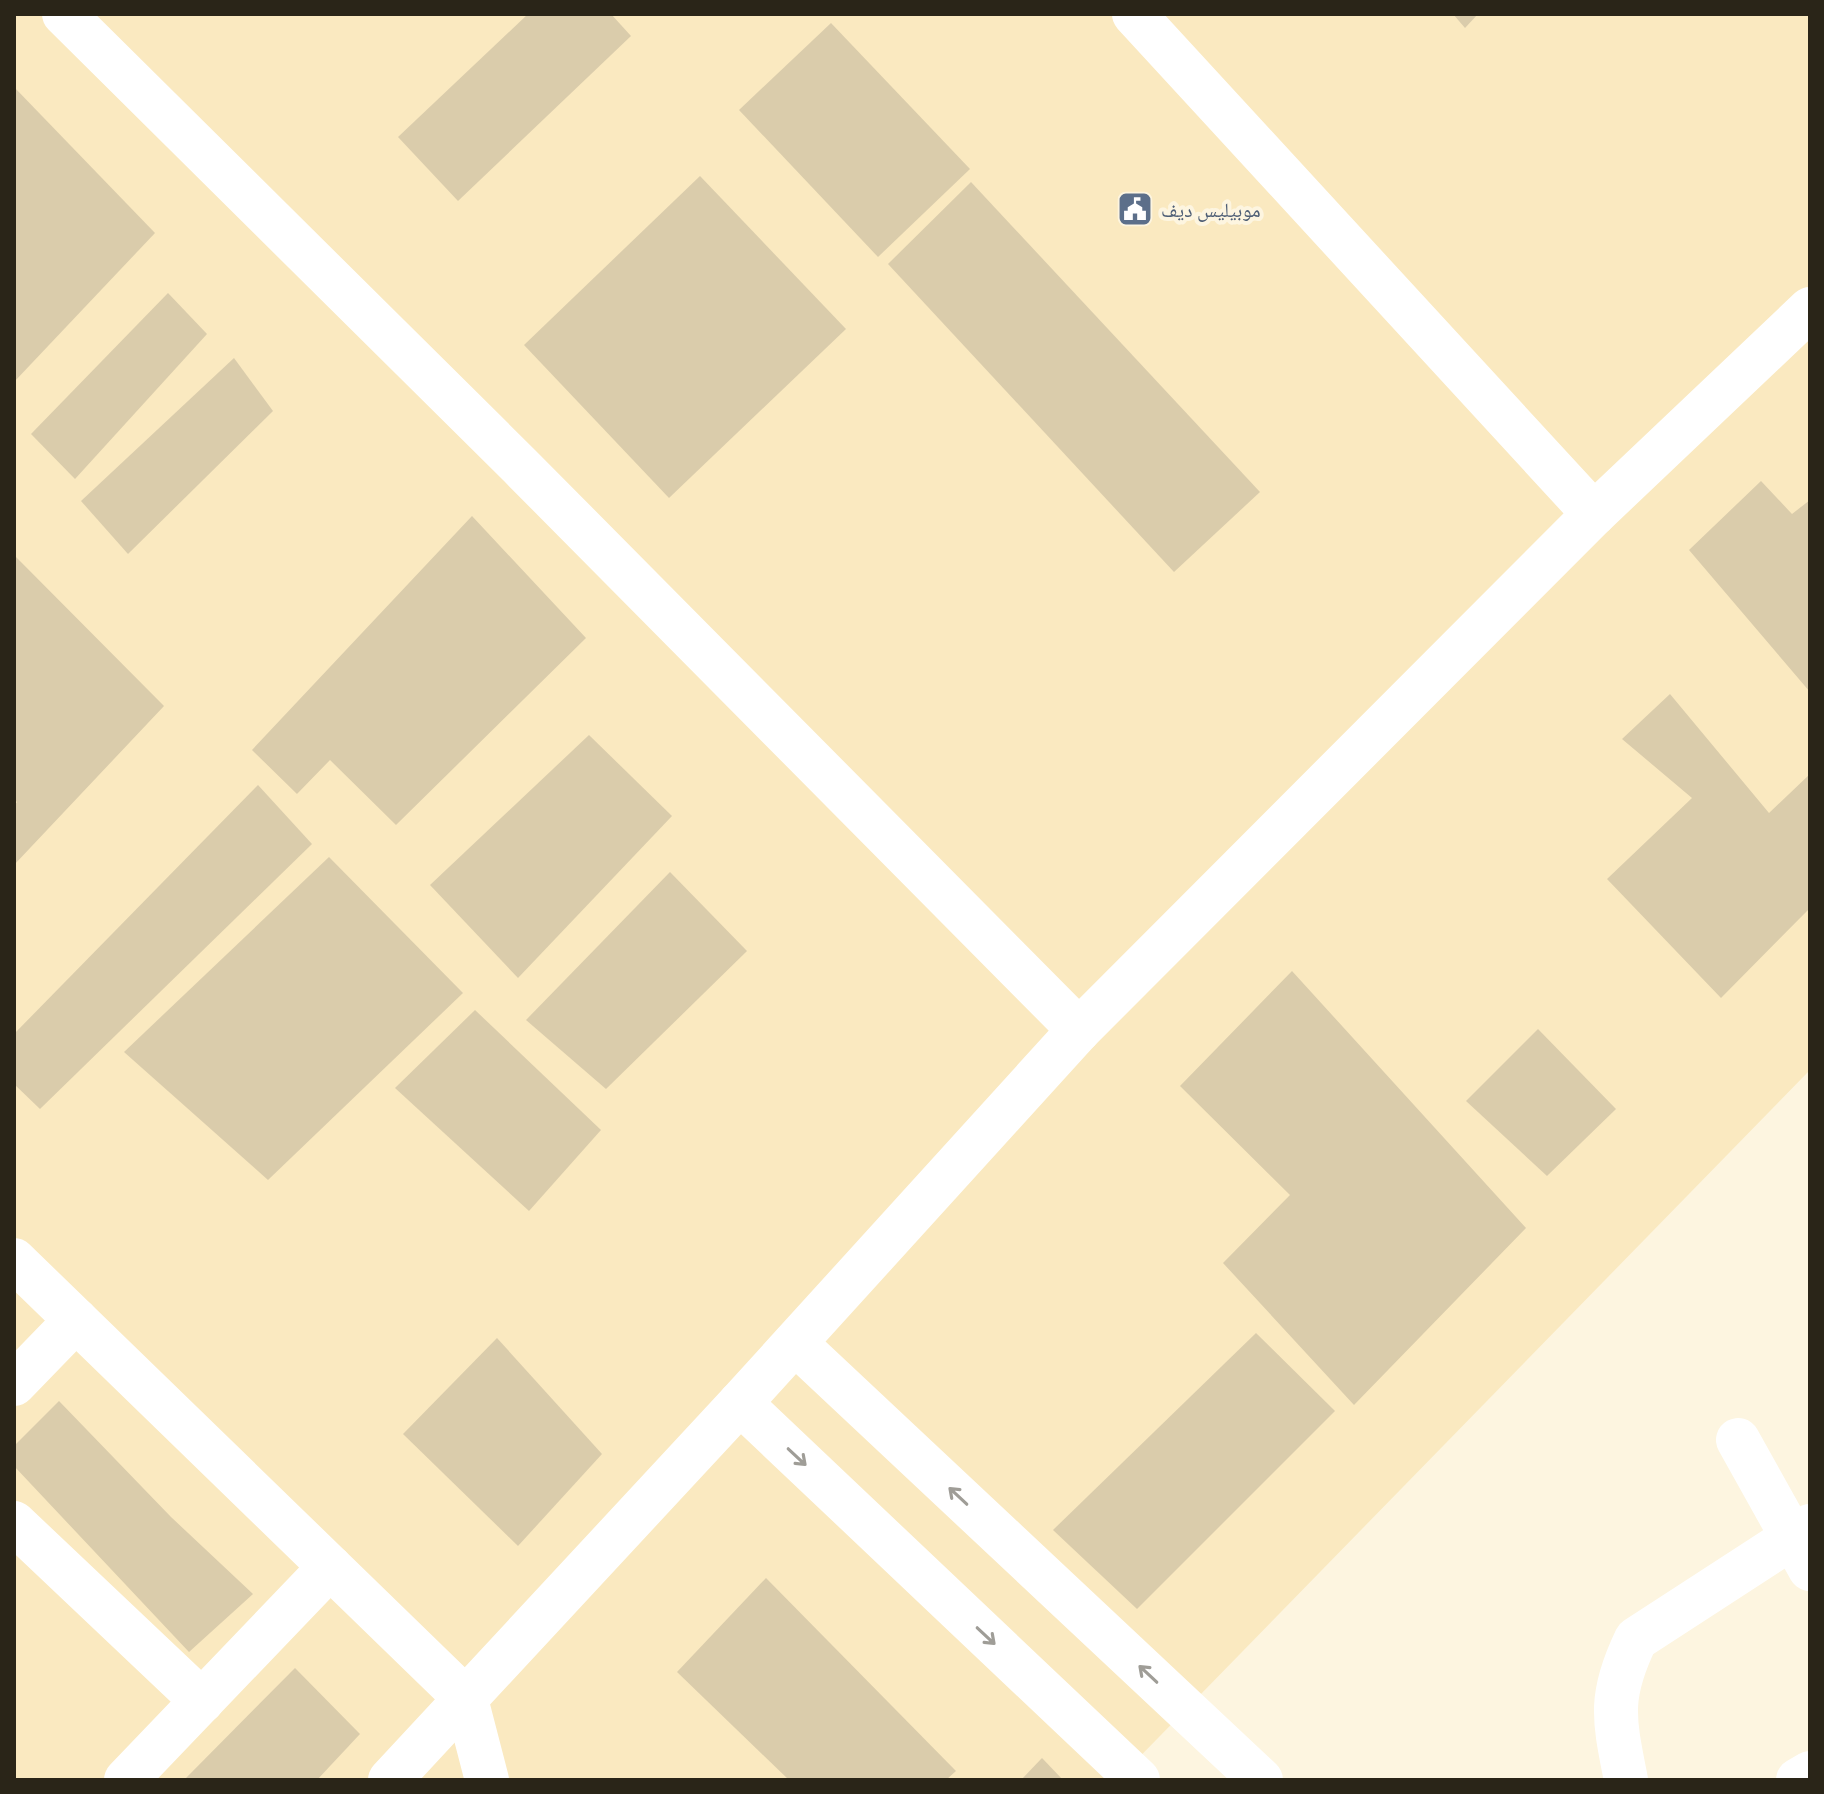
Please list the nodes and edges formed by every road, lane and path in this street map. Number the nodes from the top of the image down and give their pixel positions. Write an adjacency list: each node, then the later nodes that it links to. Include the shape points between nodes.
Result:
1 (64, 14): 5 (street)
2 (1134, 14): 4 (street)
3 (1810, 309): 4 (street)
4 (1594, 514): 5 (street)
5 (1079, 1030): 8 (street)
6 (14, 1260): 7 (street)
7 (76, 1320): 9 (street); 14 (street)
8 (795, 1343): 10 (street); 22 (street, one-way to 8)
9 (14, 1384)
10 (740, 1403): 15 (street); 21 (street, one-way to 21)
11 (1738, 1440): 13 (street)
12 (14, 1523): 16 (street)
13 (1804, 1544): 23 (street, via 1636,1639 1622,1667 1614,1707)
14 (330, 1567): 15 (street); 16 (street)
15 (466, 1699): 19 (street); 20 (street)
16 (202, 1701): 18 (street)
17 (1810, 1773): 24 (street)
18 (126, 1780)
19 (390, 1780)
20 (487, 1780)
21 (1138, 1780)
22 (1261, 1780)
23 (1626, 1780)
24 (1798, 1780)

